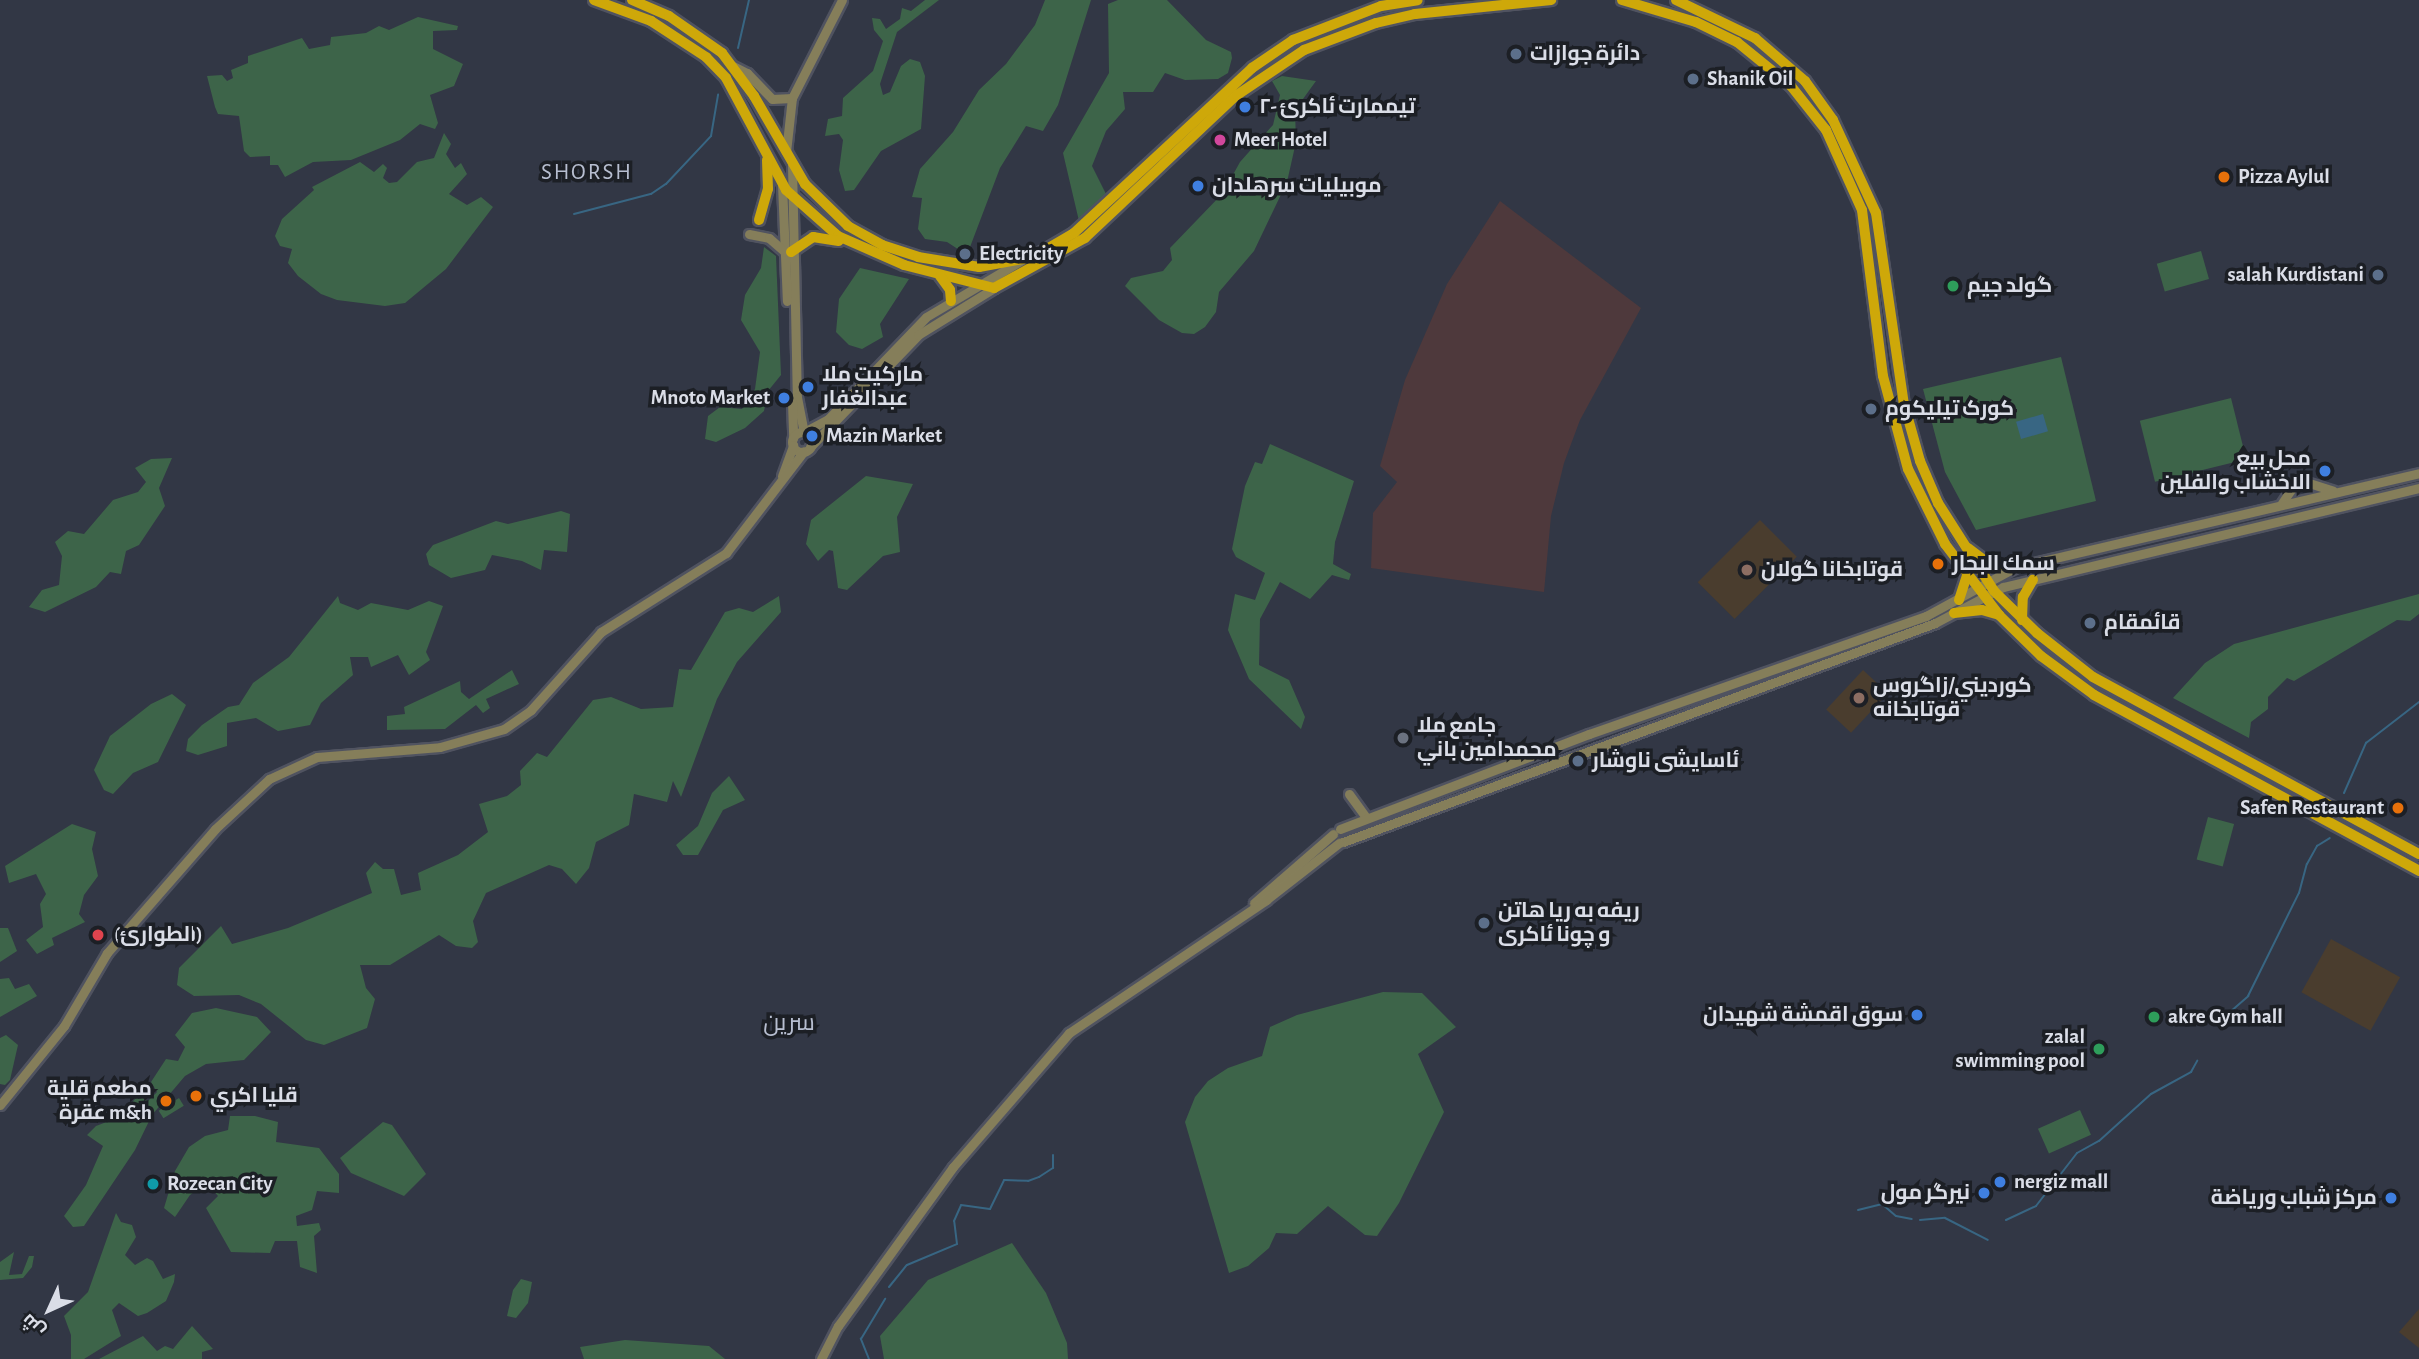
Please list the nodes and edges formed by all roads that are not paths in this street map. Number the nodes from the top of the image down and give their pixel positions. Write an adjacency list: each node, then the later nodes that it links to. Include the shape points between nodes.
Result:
1 (594, 0): 11 (highway, via 651,21 701,52 726,78)
2 (632, 0): 9 (highway, via 699,35)
3 (842, 0): 10 (street)
4 (1418, 0): 19 (highway, via 1336,20 1274,51 1084,226)
5 (1551, 0): 8 (highway)
6 (1622, 0): 36 (highway, via 1696,22 1737,42 1791,86 1826,130 1862,210 1883,376 1896,431 1908,469 1945,544)
7 (1676, 0): 33 (highway, via 1740,29 1792,68 1821,102 1854,160 1881,236 1904,404 1915,446 1934,494)
8 (1519, 1): 22 (highway, via 1395,18 1335,36 1294,55 1237,95 1085,238)
9 (733, 66): 10 (street, via 747,73 772,99); 12 (highway)
10 (792, 99): 12 (street)
11 (766, 150): 13 (highway); 15 (highway, via 768,189)
12 (789, 159): 14 (street); 20 (highway, via 819,200 867,239 918,257)
13 (782, 184): 14 (highway); 18 (street)
14 (792, 197): 17 (highway); 18 (street)
15 (759, 220)
16 (749, 233): 18 (street, via 769,238)
17 (853, 246): 18 (highway, via 820,236); 21 (highway)
18 (788, 252): 24 (street, via 797,397); 25 (street)
19 (1022, 260): 20 (highway); 22 (street)
20 (979, 267): 22 (highway)
21 (940, 276): 22 (highway); 23 (highway, via 950,290)
22 (987, 285): 23 (street); 26 (street, via 909,342)
23 (951, 301): 24 (street, via 906,334 828,419)
24 (804, 432): 25 (street); 26 (street, via 811,438)
25 (793, 441): 26 (street); 28 (street)
26 (807, 449): 28 (street)
27 (2419, 473): 30 (street)
28 (782, 478): 51 (street, via 726,553 601,632 531,710 504,729 440,747 317,757 269,779 215,829 107,953 65,1026)
29 (2419, 488): 34 (street)
30 (2341, 491): 31 (street); 31 (street, via 2302,480)
31 (2280, 505): 32 (street)
32 (2149, 537): 34 (street); 35 (street)
33 (1962, 543): 35 (highway, via 1988,563); 38 (highway)
34 (2152, 551): 37 (street)
35 (2016, 567): 38 (street)
36 (1966, 575): 39 (highway); 40 (highway)
37 (2033, 580): 38 (street); 43 (highway, via 2023,597)
38 (1990, 586): 39 (street); 43 (highway)
39 (1980, 592): 40 (street); 41 (street); 42 (highway)
40 (1959, 600): 44 (street, via 1926,616)
41 (1954, 613): 42 (highway, via 1982,610); 45 (street)
42 (1999, 615): 50 (highway, via 2041,656 2094,695)
43 (2022, 620): 49 (highway, via 2093,677)
44 (1760, 672): 45 (street); 47 (street)
45 (1765, 685): 48 (street)
46 (1349, 794): 47 (street)
47 (1366, 817): 48 (street)
48 (1339, 837): 52 (street, via 1246,912 1069,1033 953,1167 838,1326)
49 (2419, 854)
50 (2419, 871)
51 (0, 1105)
52 (821, 1359)

